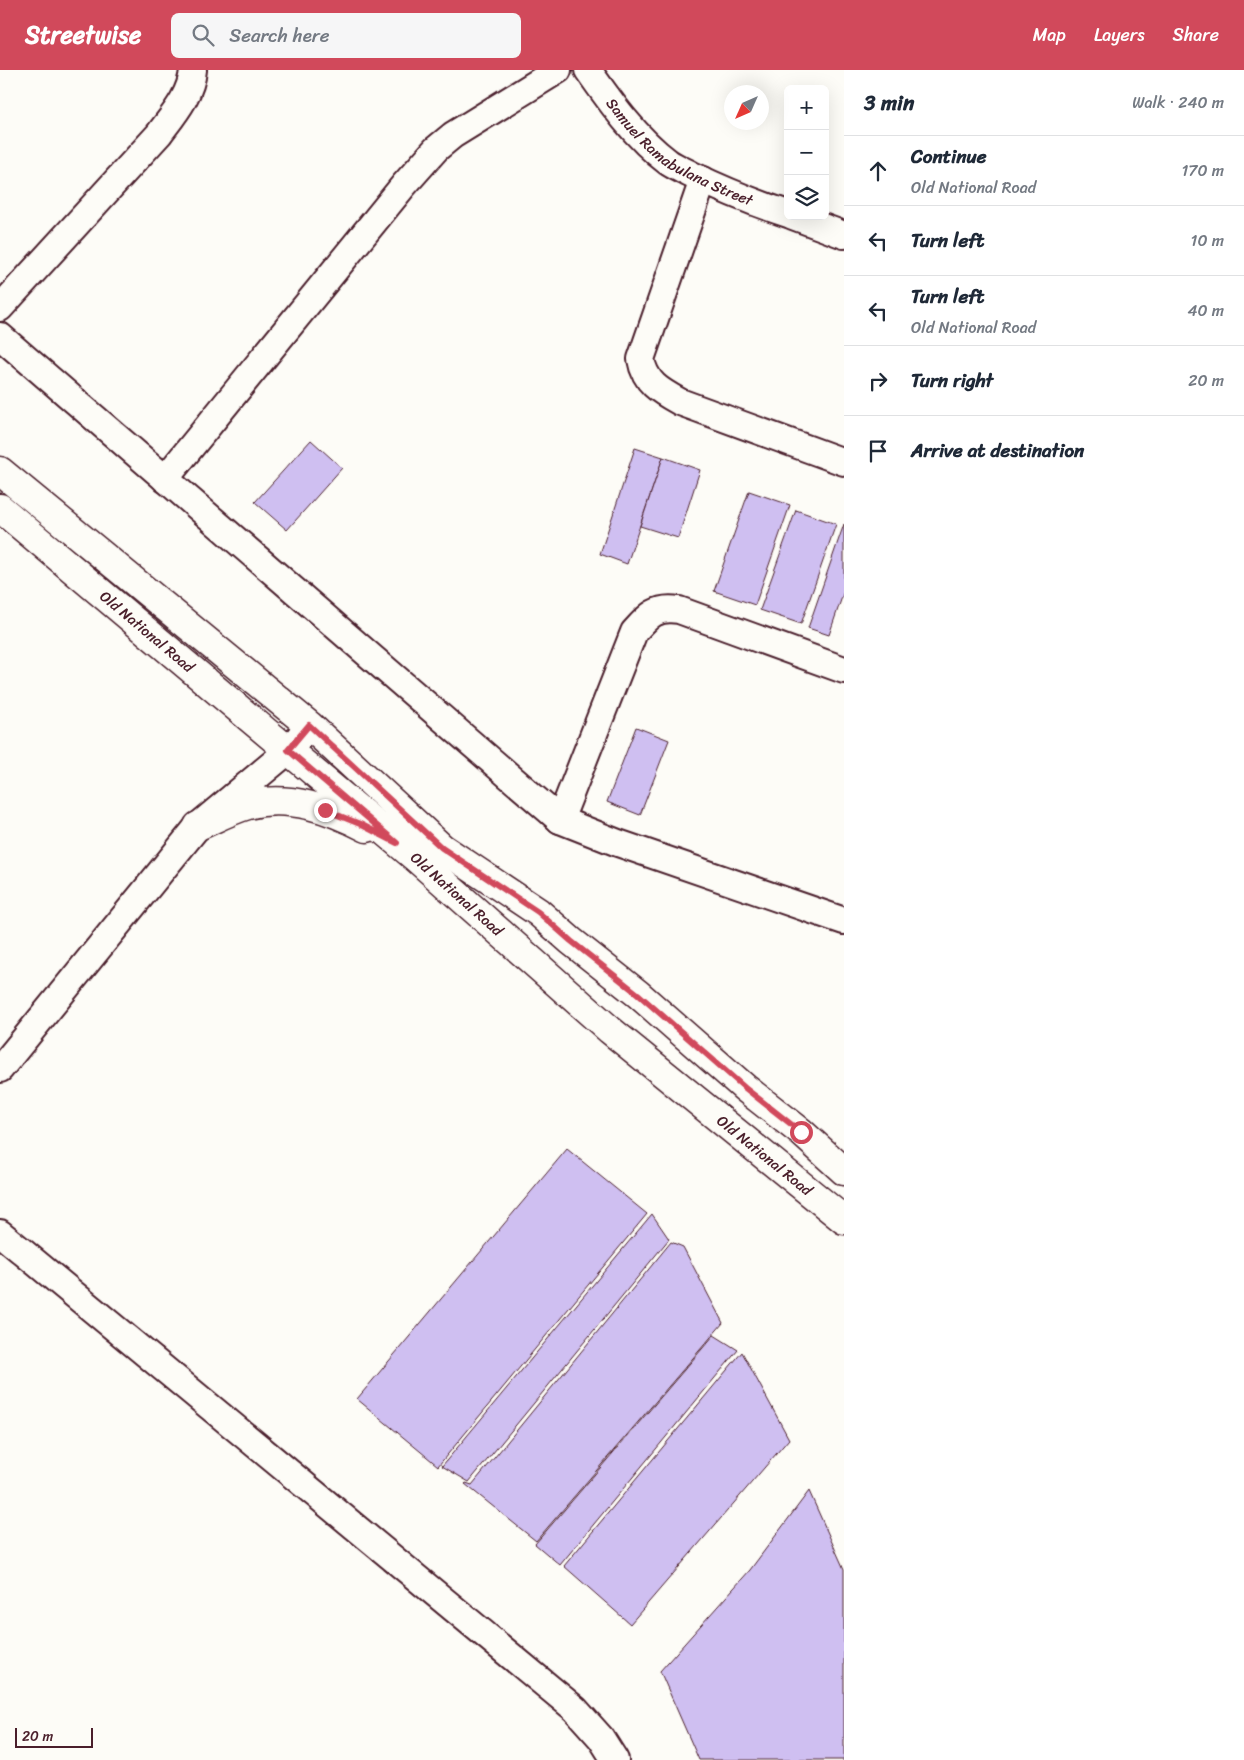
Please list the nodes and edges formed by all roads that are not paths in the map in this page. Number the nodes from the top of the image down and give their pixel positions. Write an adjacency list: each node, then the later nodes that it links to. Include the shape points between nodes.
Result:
1 (193, 70): 8 (street, via 192,82 179,108 159,134)
2 (558, 70): 12 (street, via 453,135 436,150)
3 (588, 70): 4 (street, Samuel Ramabulana Street, via 620,114 647,142 669,163)
4 (703, 180): 5 (street, Samuel Ramabulana Street); 10 (street, via 641,359 643,370 662,392 680,402)
5 (784, 213)
6 (804, 220): 7 (street)
7 (844, 235)
8 (0, 308)
9 (0, 336): 12 (street)
10 (844, 462)
11 (0, 471): 15 (main road, Old National Road)
12 (165, 479): 17 (street)
13 (0, 508): 16 (main road, Old National Road)
14 (844, 670): 17 (street, via 679,610 667,608 655,612 645,618 634,632)
15 (309, 725): 16 (street); 22 (main road, Old National Road, via 442,848 538,912)
16 (288, 750): 18 (street); 19 (main road, Old National Road)
17 (560, 820): 20 (street)
18 (198, 826): 19 (main road, via 250,804 302,802 360,824); 21 (street)
19 (397, 843): 23 (main road, Old National Road, via 610,1030)
20 (844, 921)
21 (0, 1069)
22 (844, 1171)
23 (844, 1220)
24 (0, 1233): 25 (street, via 576,1709)
25 (616, 1760)

